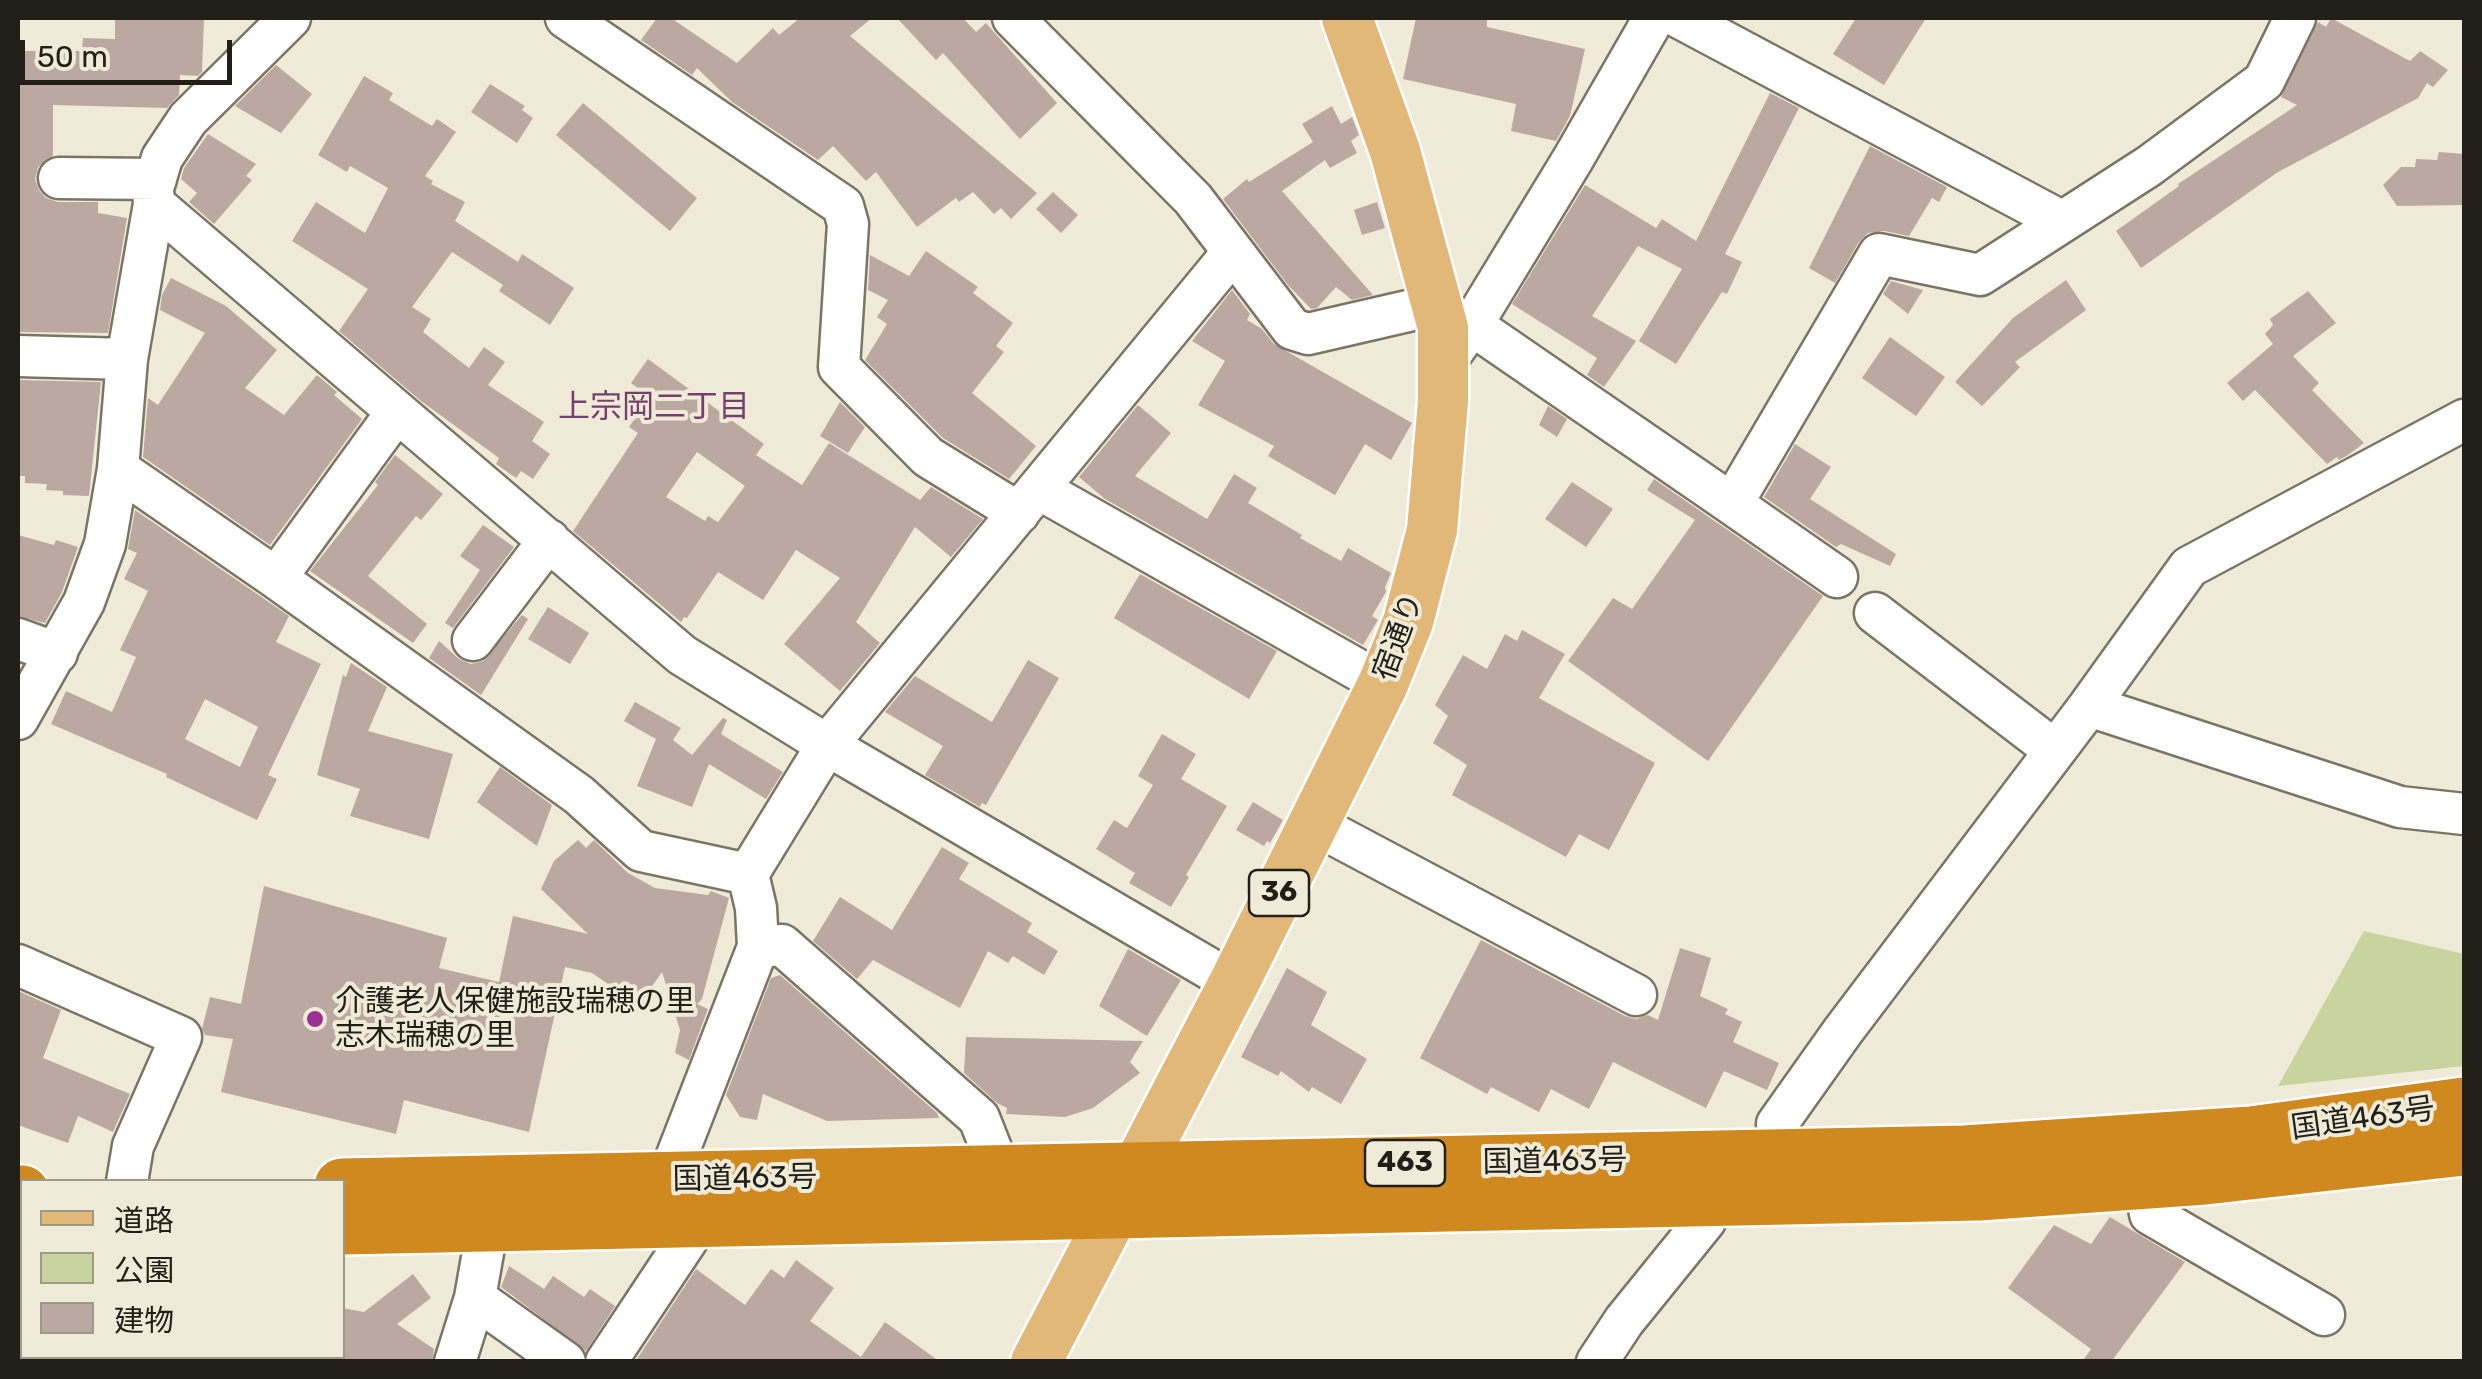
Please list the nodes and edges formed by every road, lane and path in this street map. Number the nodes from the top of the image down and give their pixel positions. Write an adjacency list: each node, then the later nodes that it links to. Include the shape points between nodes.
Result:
1 (290, 18): 9 (street, via 188,119 162,158)
2 (566, 18): 18 (street, via 843,206 848,224 839,367 928,458)
3 (1013, 18): 11 (street, via 1193,199)
4 (1348, 18): 12 (main road, 宿通り / 36)
5 (1654, 18): 12 (street)
6 (1680, 18): 10 (street)
7 (2295, 18): 10 (street, via 2264,80 2149,166)
8 (59, 178): 9 (street)
9 (155, 191): 14 (street); 15 (street)
10 (2061, 221): 19 (street, via 1980,275 1879,254)
11 (1233, 252): 12 (street, via 1292,329); 18 (street)
12 (1448, 331): 19 (street); 27 (main road, 宿通り / 36, via 1432,530 1408,622)
13 (18, 356): 14 (street)
14 (127, 359): 17 (street)
15 (396, 413): 20 (street); 22 (street)
16 (2464, 420): 28 (street, via 2189,567)
17 (118, 469): 22 (street); 26 (street, via 104,544)
18 (1029, 501): 27 (street); 30 (street)
19 (1732, 504): 21 (street)
20 (549, 540): 25 (street); 30 (street, via 682,655)
21 (1836, 577)
22 (276, 578): 34 (street, via 579,795 641,851)
23 (1875, 612): 31 (street)
24 (18, 639): 26 (street)
25 (473, 640)
26 (57, 653): 29 (street)
27 (1383, 684): 33 (main road, 宿通り / 36)
28 (2089, 706): 31 (street); 32 (street, via 2400,807)
29 (18, 719)
30 (827, 745): 34 (street); 37 (street)
31 (2053, 750): 41 (street, via 1777,1124)
32 (2464, 814)
33 (1314, 824): 37 (main road, 宿通り / 36); 38 (street)
34 (748, 874): 35 (street)
35 (758, 947): 42 (street, via 782,945 978,1118); 47 (street)
36 (18, 965): 43 (street, via 181,1037 133,1146)
37 (1234, 983): 46 (main road, 宿通り / 36)
38 (1636, 995)
39 (2464, 1105): 41 (highway, 国道463号 / 463, via 2251,1134)
40 (2464, 1148): 44 (highway, 国道463号 / 463)
41 (1778, 1159): 46 (highway, 国道463号 / 463)
42 (1001, 1174): 46 (highway, 国道463号 / 463); 47 (highway, 国道463号 / 463)
43 (127, 1179)
44 (2145, 1181): 48 (highway, 国道463号 / 463); 52 (street, via 2150,1214)
45 (345, 1186): 47 (highway, 国道463号 / 463)
46 (1127, 1189): 47 (highway, 国道463号 / 463); 48 (highway, 国道463号 / 463); 56 (main road, 宿通り)
47 (684, 1200): 49 (highway, 国道463号 / 463); 55 (street)
48 (1704, 1201): 57 (street, via 1705,1221)
49 (488, 1224): 50 (highway, 国道463号 / 463); 51 (street)
50 (345, 1227)
51 (475, 1298): 53 (street); 54 (street)
52 (2324, 1315)
53 (455, 1362)
54 (565, 1362)
55 (606, 1362)
56 (1036, 1362)
57 (1597, 1362)

